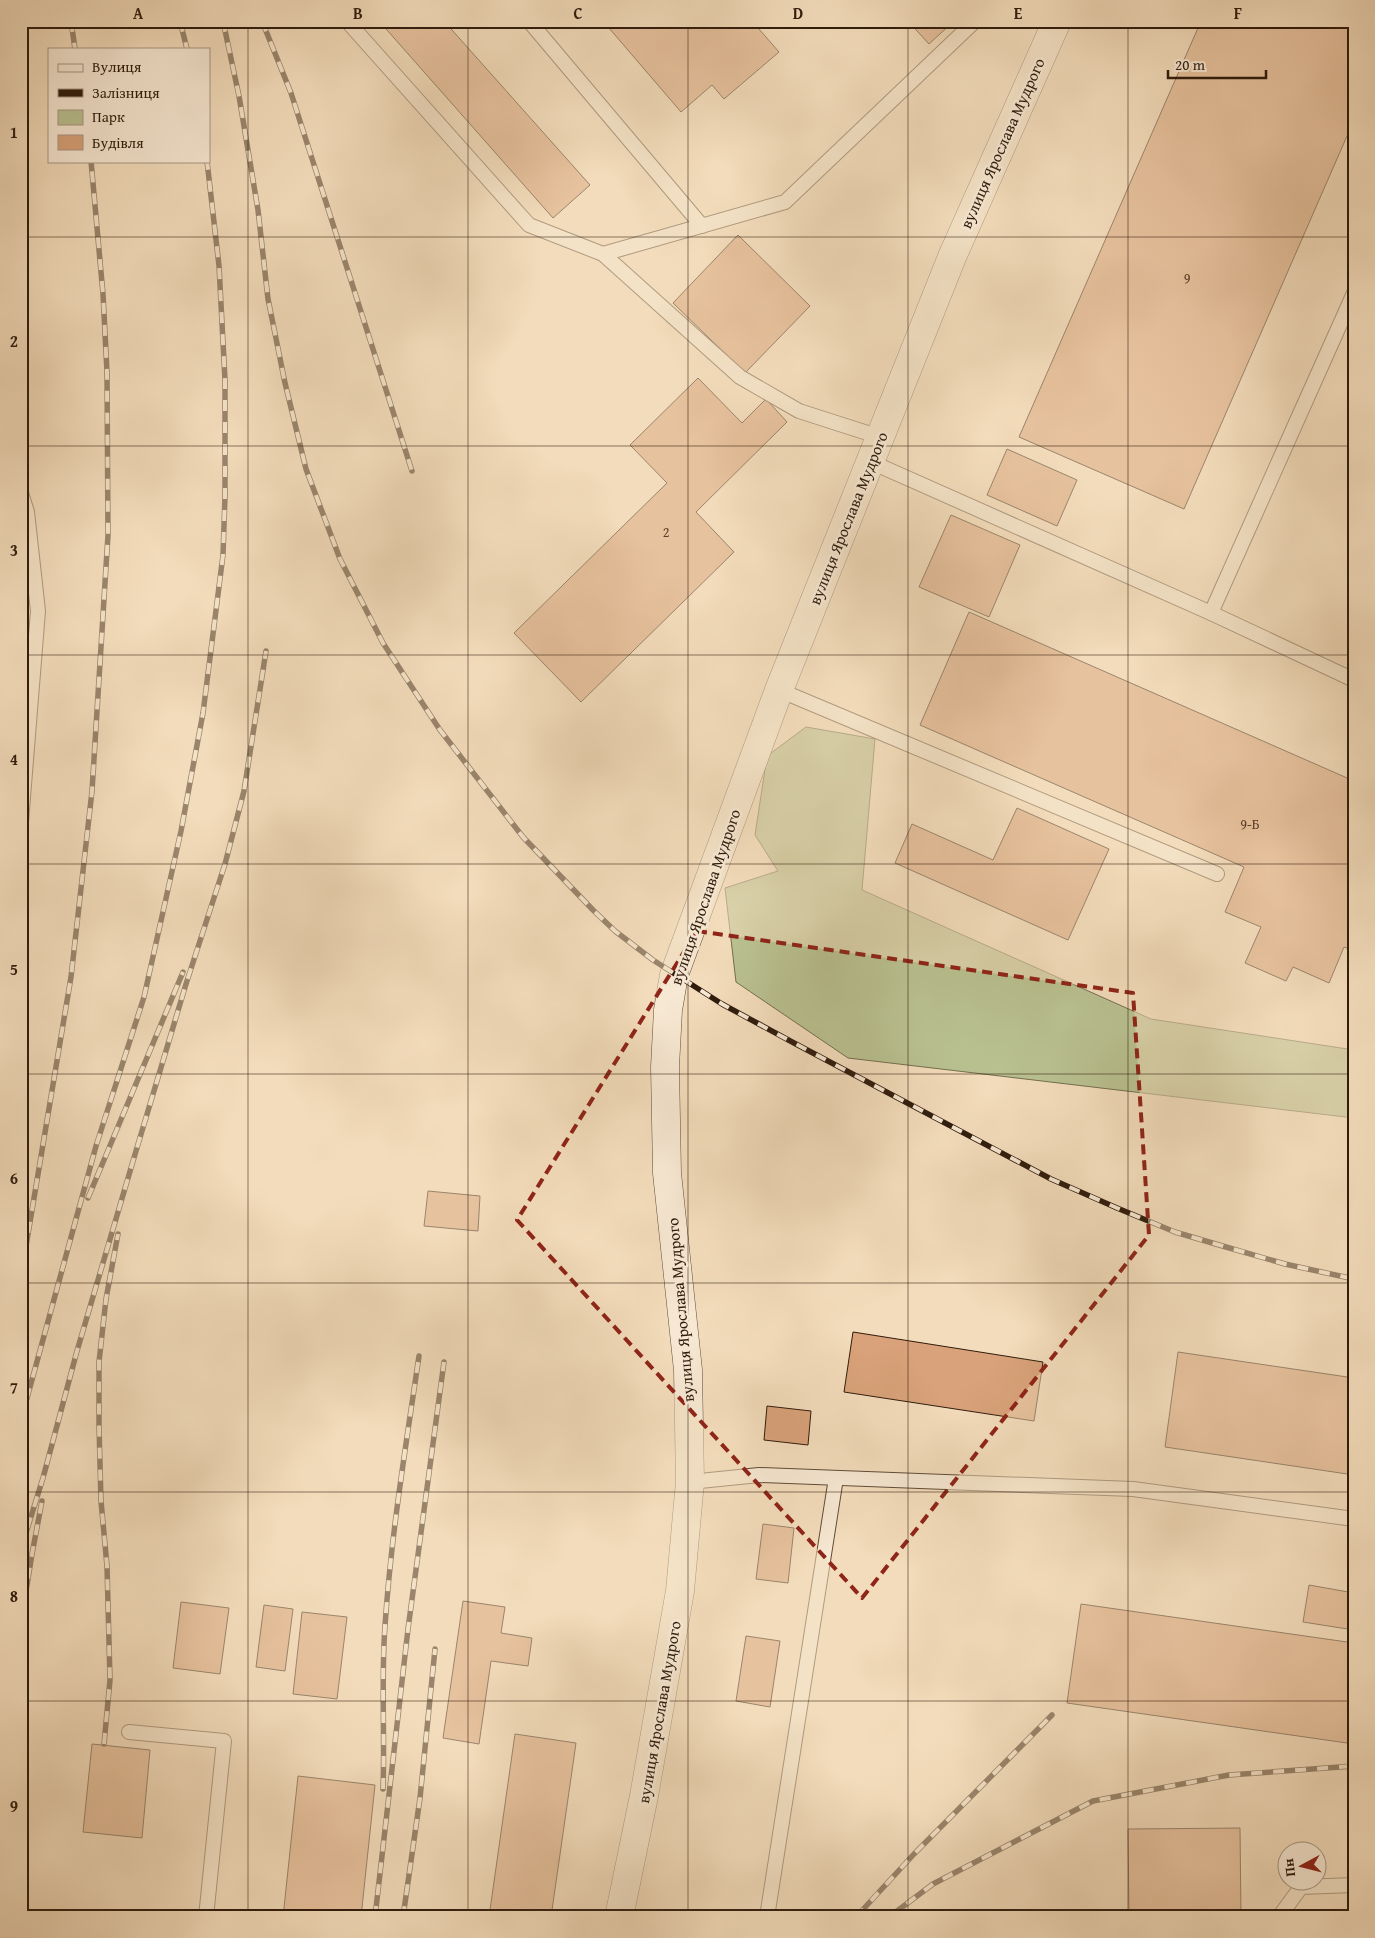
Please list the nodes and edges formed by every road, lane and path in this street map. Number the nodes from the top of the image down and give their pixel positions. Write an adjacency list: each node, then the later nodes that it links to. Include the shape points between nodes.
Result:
1 (347, 21): 6 (lane, via 529,224)
2 (529, 21): 5 (lane)
3 (975, 21): 5 (lane, via 785,202)
4 (1057, 21): 8 (street, вулиця Ярослава Мудрого, via 952,257)
5 (702, 226): 6 (lane)
6 (604, 254): 8 (lane, via 740,376 799,411)
7 (1354, 293): 11 (lane)
8 (880, 437): 9 (street, вулиця Ярослава Мудрого)
9 (870, 462): 11 (lane); 13 (street, вулиця Ярослава Мудрого)
10 (21, 492): 14 (lane, via 27,512 38,611)
11 (1211, 613): 12 (lane)
12 (1354, 680)
13 (780, 690): 15 (lane); 17 (street, вулиця Ярослава Мудрого, via 674,975 668,1010 665,1067 667,1173 688,1370)
14 (21, 822)
15 (1217, 874)
16 (836, 1478): 17 (lane, via 759,1474); 18 (lane, via 1133,1489); 23 (lane)
17 (690, 1482): 22 (street, вулиця Ярослава Мудрого, via 680,1591)
18 (1354, 1519)
19 (129, 1732): 21 (lane, via 224,1742)
20 (1354, 1885): 24 (lane, via 1301,1887)
21 (206, 1917)
22 (619, 1917)
23 (767, 1917)
24 (1280, 1917)

